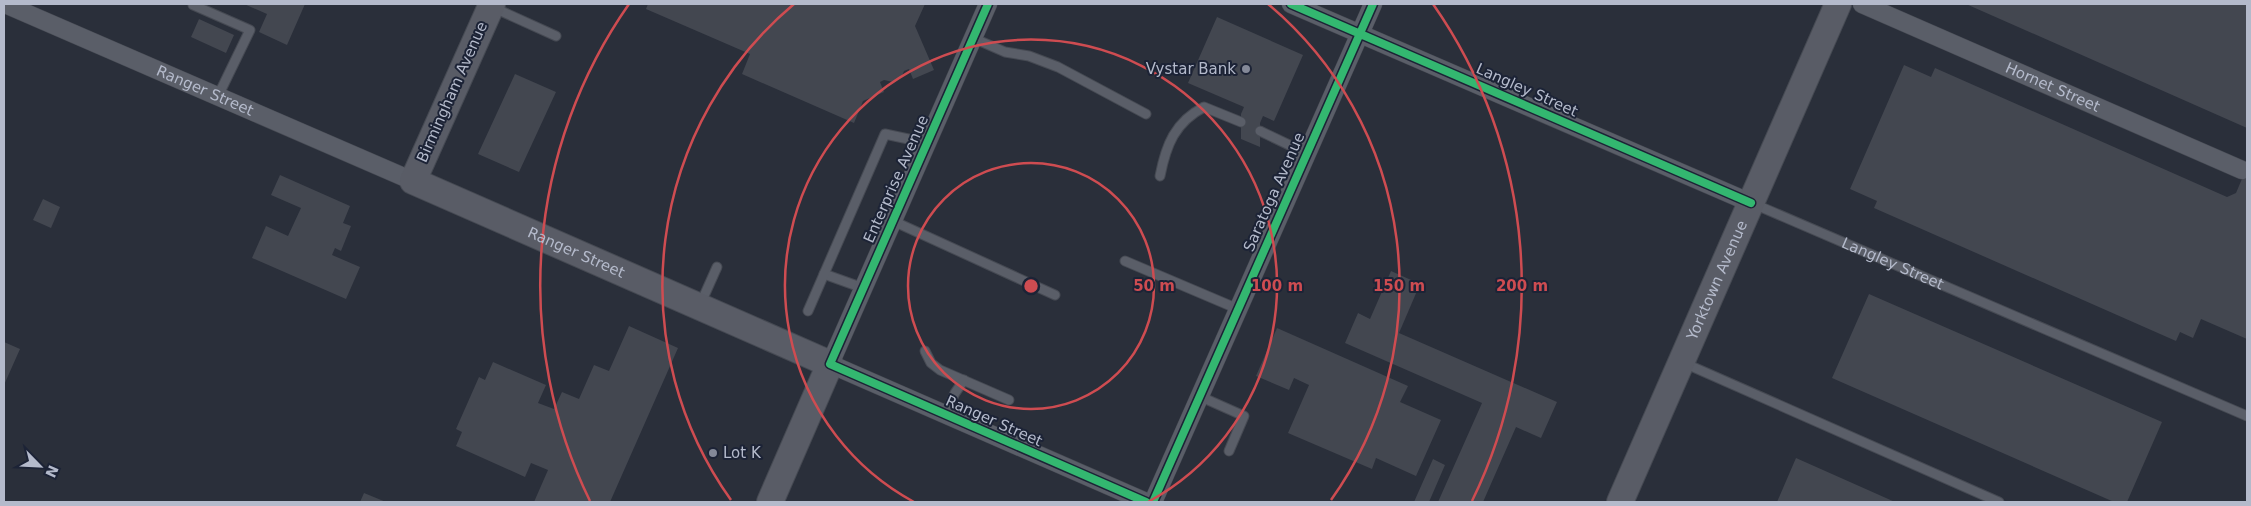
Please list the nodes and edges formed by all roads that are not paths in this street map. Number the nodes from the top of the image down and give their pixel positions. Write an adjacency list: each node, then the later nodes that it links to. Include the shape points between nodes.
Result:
1 (6, 4): 12 (street, Ranger Street)
2 (988, 4): 11 (street, Enterprise Avenue)
3 (1291, 4): 9 (street, Langley Street)
4 (1372, 4): 9 (street, Saratoga Avenue)
5 (1838, 4): 21 (main road, Yorktown Avenue)
6 (1862, 4): 18 (street, Hornet Street)
7 (193, 5): 12 (lane, via 250,30)
8 (491, 5): 10 (lane); 20 (main road, Birmingham Avenue)
9 (1359, 33): 17 (street, Saratoga Avenue); 21 (street, Langley Street)
10 (556, 36)
11 (973, 38): 13 (lane, via 1005,52 1029,56 1058,67); 16 (street, Enterprise Avenue)
12 (218, 96): 20 (street, Ranger Street)
13 (1146, 114)
14 (1241, 122): 19 (lane, via 1204,107 1189,115 1179,125 1162,162)
15 (1260, 131): 17 (lane)
16 (927, 143): 22 (street, Enterprise Avenue); 25 (lane, via 885,134)
17 (1306, 153): 29 (street, Saratoga Avenue)
18 (2242, 170)
19 (1160, 176)
20 (413, 181): 28 (main road, Ranger Street)
21 (1752, 203): 32 (main road, Yorktown Avenue); 38 (lane, Langley Street)
22 (893, 221): 26 (street, Enterprise Avenue); 27 (lane)
23 (1125, 261): 29 (lane)
24 (717, 267): 28 (lane)
25 (824, 274): 26 (lane); 30 (lane)
26 (863, 288): 33 (street, Enterprise Avenue)
27 (1055, 295)
28 (699, 308): 33 (main road, Ranger Street)
29 (1238, 309): 35 (street, Saratoga Avenue)
30 (808, 311)
31 (925, 351): 34 (lane, via 931,363 940,370)
32 (1682, 362): 43 (main road, Yorktown Avenue); 44 (lane)
33 (830, 364): 37 (street, Ranger Street); 40 (main road, Enterprise Avenue)
34 (964, 380): 36 (lane); 37 (lane)
35 (1199, 396): 39 (lane, via 1244,416); 42 (street, Saratoga Avenue)
36 (1009, 400)
37 (945, 415): 41 (street, Ranger Street)
38 (2247, 416)
39 (1229, 451)
40 (770, 502)
41 (1146, 502)
42 (1153, 502)
43 (1620, 502)
44 (1999, 502)

